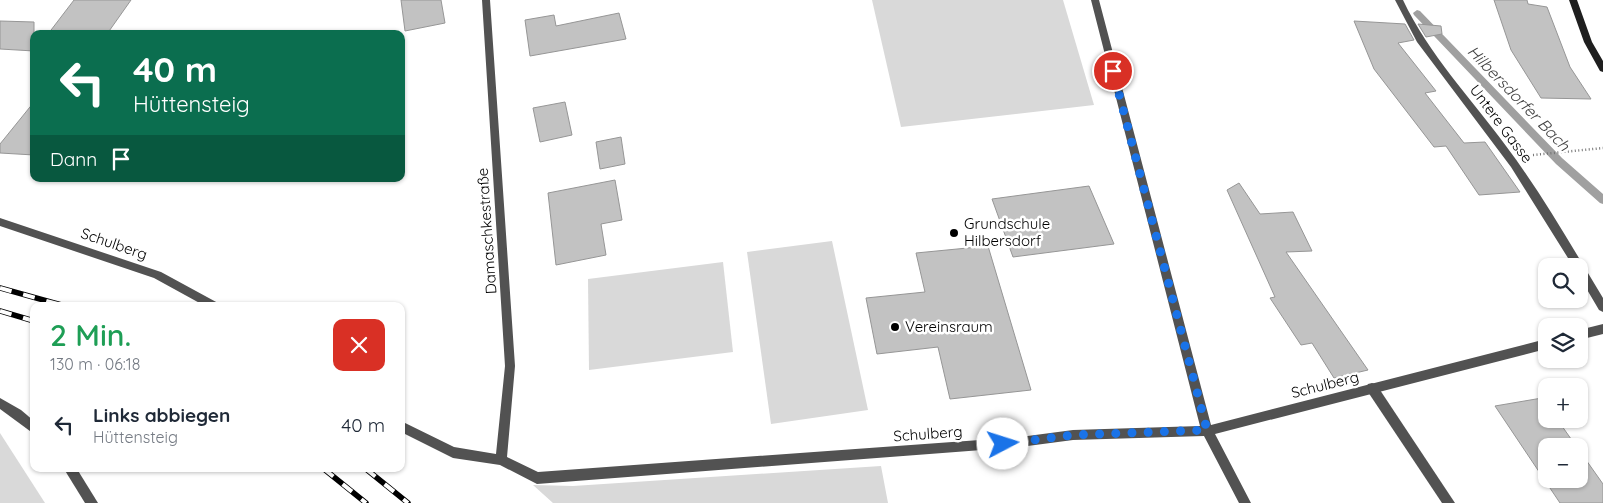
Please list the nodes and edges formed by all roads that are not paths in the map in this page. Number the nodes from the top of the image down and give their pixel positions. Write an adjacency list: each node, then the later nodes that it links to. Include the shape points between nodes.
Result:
1 (486, 0): 19 (street, Damaschkestraße, via 510,366)
2 (1094, 0): 18 (street)
3 (1400, 0): 7 (street, Untere Gasse, via 1406,17 1450,81 1504,150)
4 (1573, 0): 5 (main road, via 1588,42)
5 (1603, 69)
6 (0, 222): 9 (street, Schulberg, via 157,275)
7 (1572, 258)
8 (1588, 283): 10 (street, Untere Gasse)
9 (207, 302)
10 (1603, 307)
11 (1603, 329): 12 (street)
12 (1588, 333)
13 (1538, 346): 14 (street, Schulberg)
14 (1372, 388): 18 (street, Schulberg); 23 (street)
15 (0, 403): 16 (street)
16 (30, 425)
17 (405, 428): 19 (street, Schulberg, via 453,452)
18 (1207, 430): 19 (street, Schulberg, via 1073,435 1020,442 537,478); 22 (street)
19 (501, 460)
20 (72, 472): 21 (street)
21 (92, 503)
22 (1246, 503)
23 (1449, 503)

